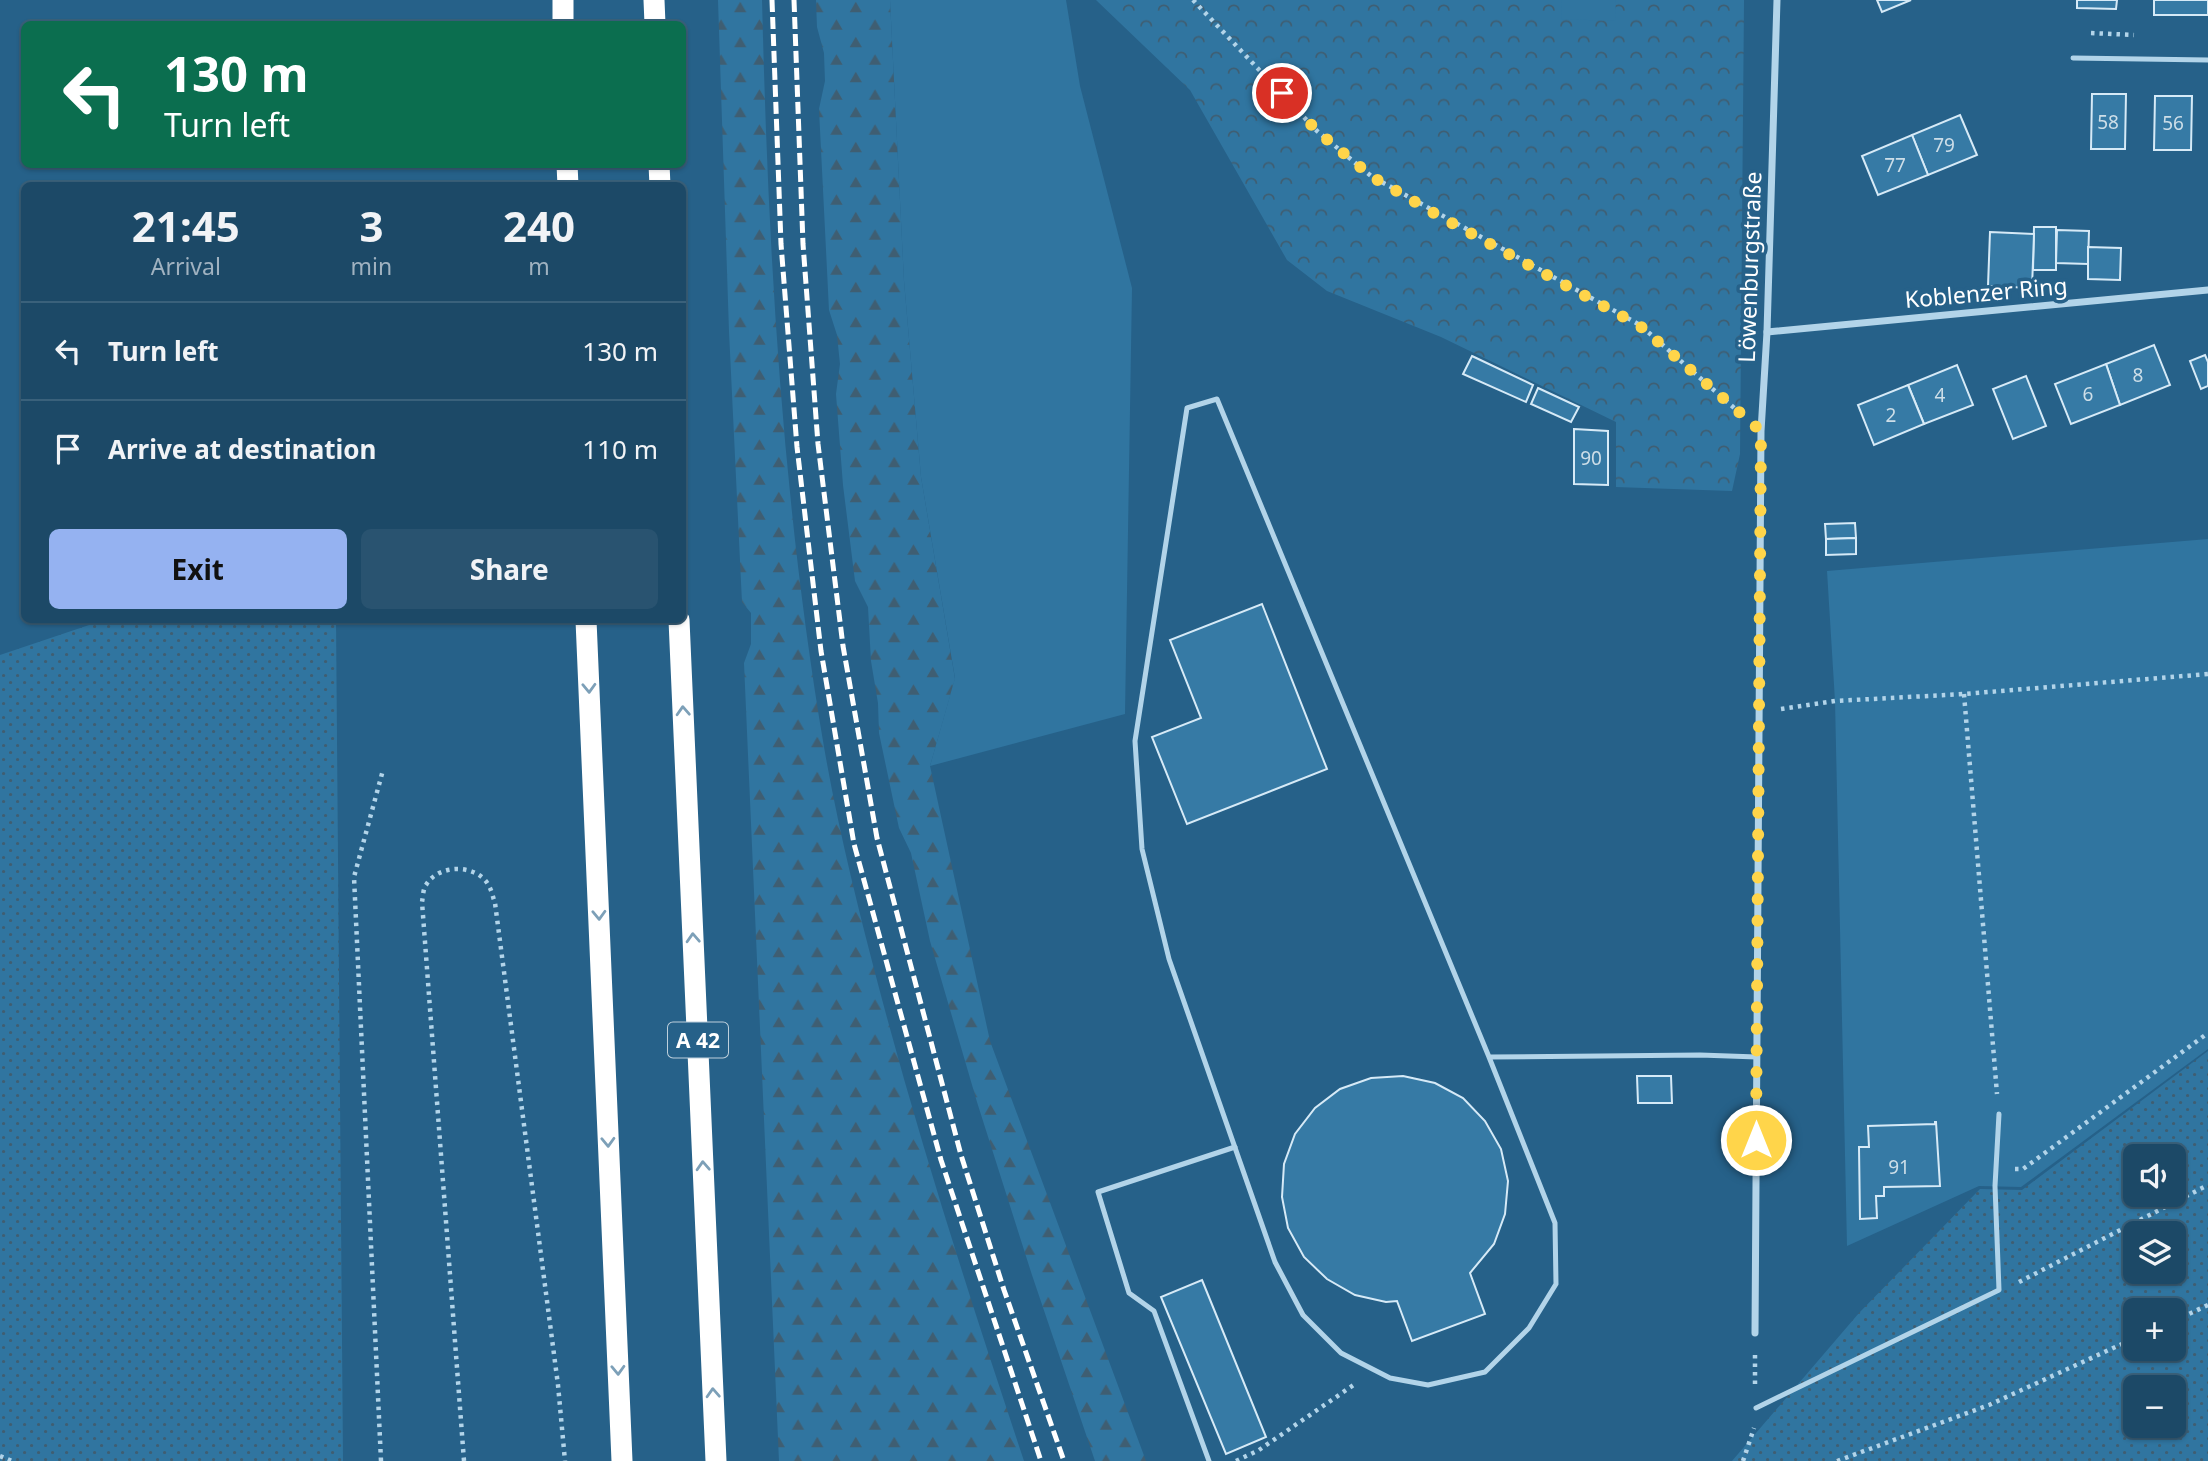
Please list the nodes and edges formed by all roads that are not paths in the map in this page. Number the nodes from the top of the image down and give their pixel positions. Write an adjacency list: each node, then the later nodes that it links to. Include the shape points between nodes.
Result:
1 (563, 0): 4 (highway)
2 (654, 0): 5 (highway)
3 (1777, 0): 9 (street, Löwenburgstraße)
4 (563, 21)
5 (655, 21)
6 (2073, 58): 7 (lane)
7 (2208, 60)
8 (2208, 290): 9 (street, Koblenzer Ring)
9 (1767, 332): 13 (street, Löwenburgstraße, via 1761,431)
10 (586, 623): 18 (highway, one-way to 18)
11 (679, 623): 19 (highway, A 42, one-way to 11)
12 (1489, 1057): 13 (lane); 15 (lane, via 1555,1223 1556,1284 1530,1328 1485,1372 1428,1385 1390,1378 1341,1353 1303,1315 1275,1262); 15 (lane, via 1217,399 1187,408 1135,741 1142,849 1168,959)
13 (1757, 1057): 16 (street, Löwenburgstraße)
14 (1999, 1114): 17 (lane, via 1995,1186 1999,1290)
15 (1235, 1147): 20 (lane, via 1098,1192 1129,1293 1154,1311)
16 (1755, 1333)
17 (1756, 1408)
18 (622, 1461)
19 (716, 1461)
20 (1209, 1461)

